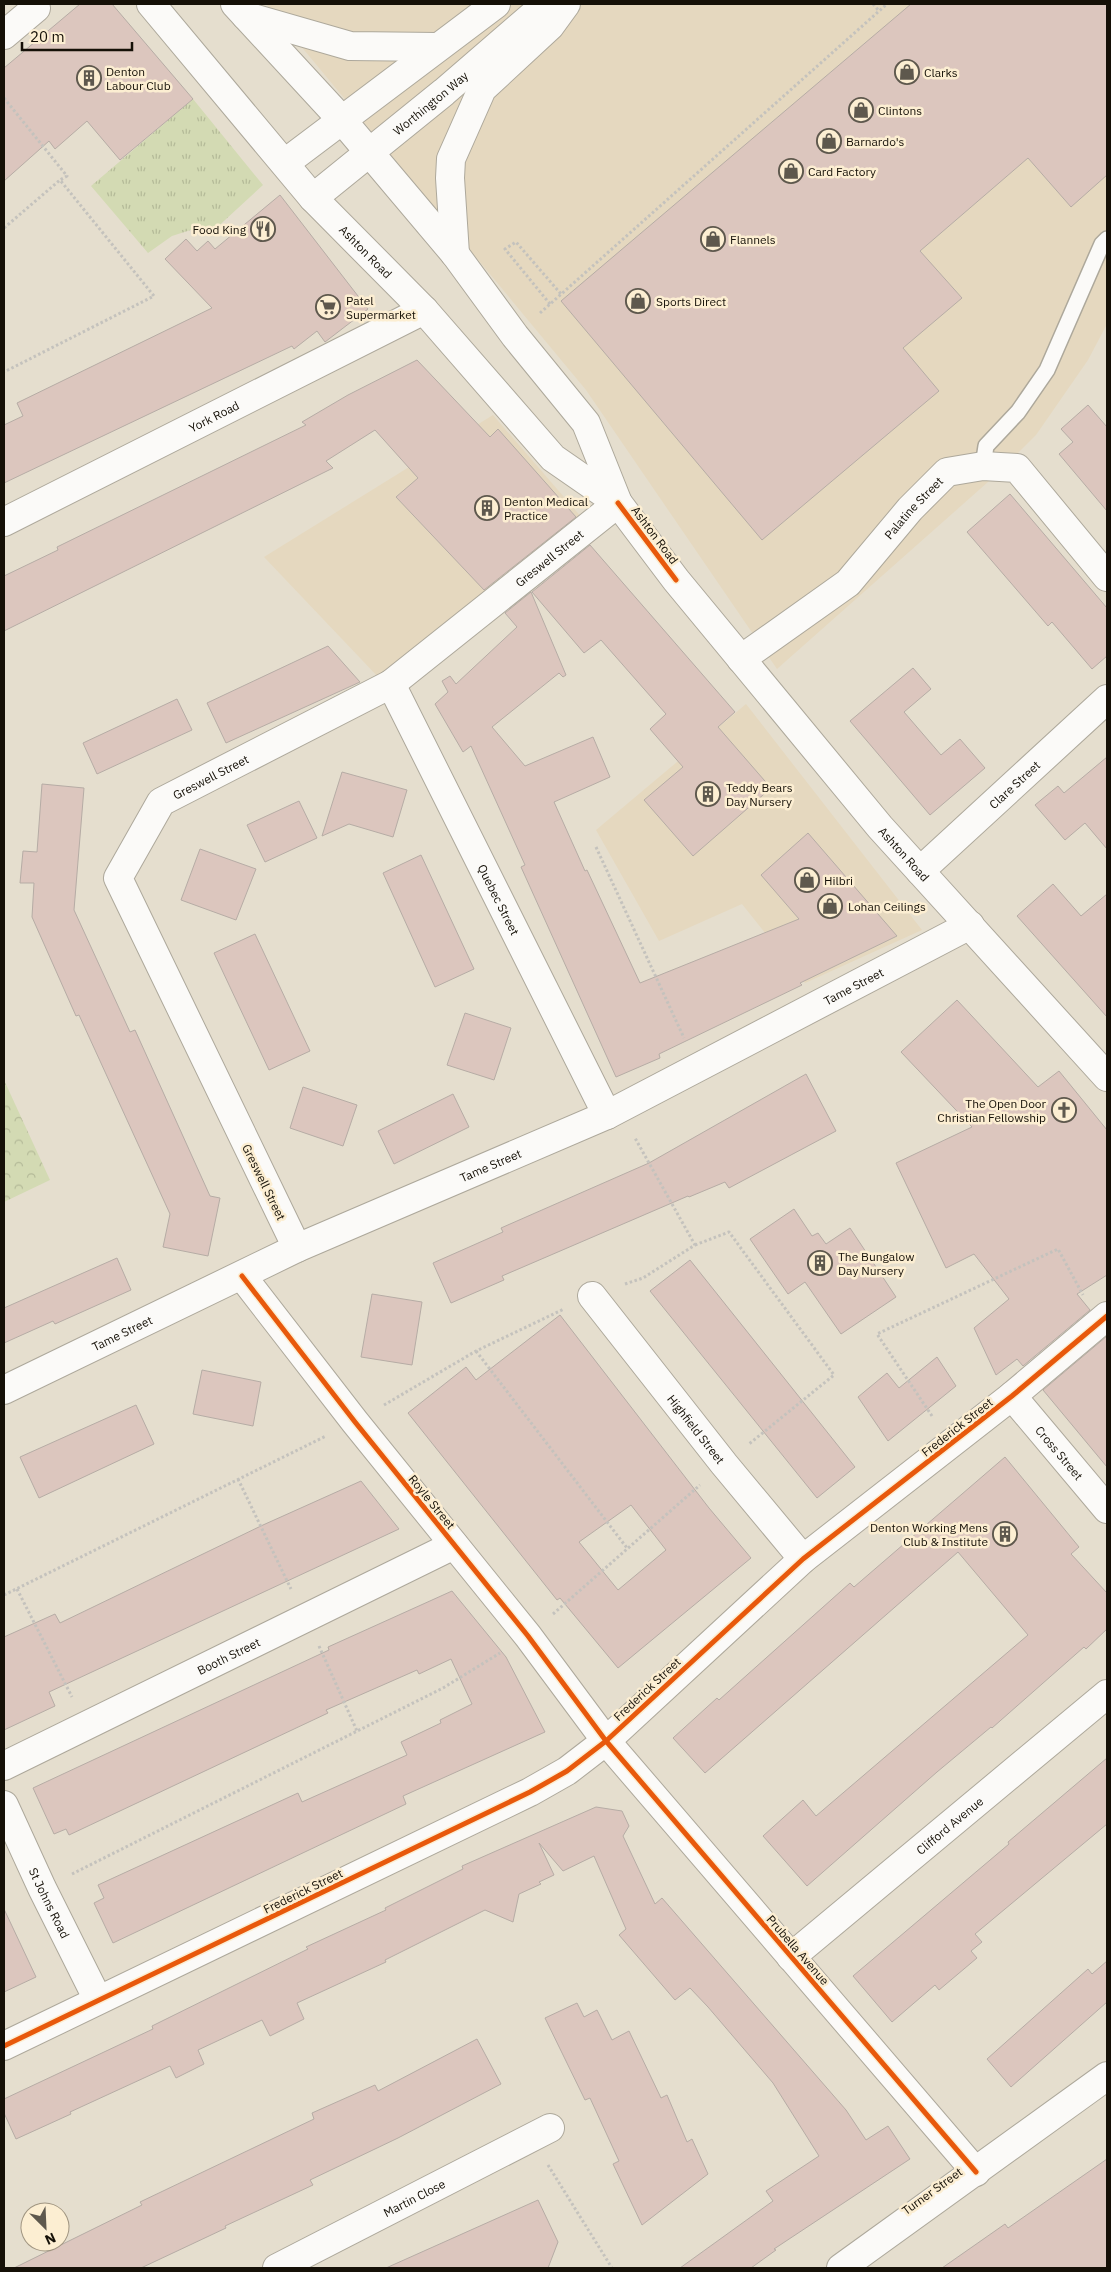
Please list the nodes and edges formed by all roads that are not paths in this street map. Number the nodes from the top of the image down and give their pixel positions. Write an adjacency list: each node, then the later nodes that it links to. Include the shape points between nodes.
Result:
1 (151, 4): 11 (main road, Ashton Road)
2 (496, 4): 8 (main road)
3 (546, 4): 10 (main road, Worthington Way)
4 (566, 4): 14 (main road, Worthington Way, via 550,26 482,90 451,159)
5 (36, 8): 7 (main road)
6 (240, 10): 8 (main road, via 350,46); 9 (main road, Ashton Road)
7 (4, 35)
8 (437, 47): 9 (main road)
9 (342, 120): 10 (main road, Ashton Road); 11 (main road)
10 (369, 152): 12 (main road, Worthington Way); 14 (main road, Ashton Road)
11 (285, 163): 12 (main road, Ashton Road)
12 (313, 198): 15 (main road, Ashton Road)
13 (1107, 239): 16 (lane, via 1047,370 1018,412 986,446)
14 (455, 254): 17 (main road, Ashton Road, via 515,336 586,423)
15 (424, 310): 17 (main road, Ashton Road, via 553,458); 18 (main road, York Road)
16 (983, 466): 19 (main road, Palatine Street, via 1017,468); 20 (main road, Palatine Street, via 947,472 910,509 848,583)
17 (618, 503): 20 (main road, Ashton Road); 21 (main road, Greswell Street)
18 (4, 522)
19 (1107, 577)
20 (741, 659): 23 (main road, Ashton Road)
21 (391, 684): 26 (main road, Quebec Street); 27 (main road, Greswell Street, via 161,802 118,878)
22 (1107, 699): 23 (main road, Clare Street)
23 (920, 871): 24 (main road, Ashton Road)
24 (970, 925): 25 (main road, Ashton Road); 26 (main road, Tame Street)
25 (1107, 1077)
26 (607, 1115): 27 (main road, Tame Street)
27 (296, 1248): 28 (main road, Tame Street)
28 (242, 1276): 31 (main road, Tame Street); 34 (main road, Royle Street)
29 (592, 1296): 35 (main road, Highfield Street)
30 (1103, 1320): 32 (main road, Frederick Street)
31 (4, 1390)
32 (1012, 1396): 33 (main road, Cross Street); 35 (main road, Frederick Street)
33 (1107, 1509)
34 (454, 1545): 37 (main road, Royle Street, via 528,1636); 38 (main road, Booth Street)
35 (803, 1559): 37 (main road, Frederick Street)
36 (1107, 1694): 40 (main road, Clifford Avenue)
37 (606, 1741): 40 (main road, Prubella Avenue); 41 (main road, Frederick Street, via 530,1792)
38 (4, 1766)
39 (4, 1805): 41 (main road, St Johns Road)
40 (791, 1957): 45 (main road, Prubella Avenue)
41 (98, 2000): 42 (main road, Frederick Street)
42 (4, 2046)
43 (1107, 2076): 45 (main road, Turner Street)
44 (541, 2133): 46 (main road, Martin Close)
45 (976, 2172): 47 (main road, Turner Street)
46 (277, 2268)
47 (841, 2268)

